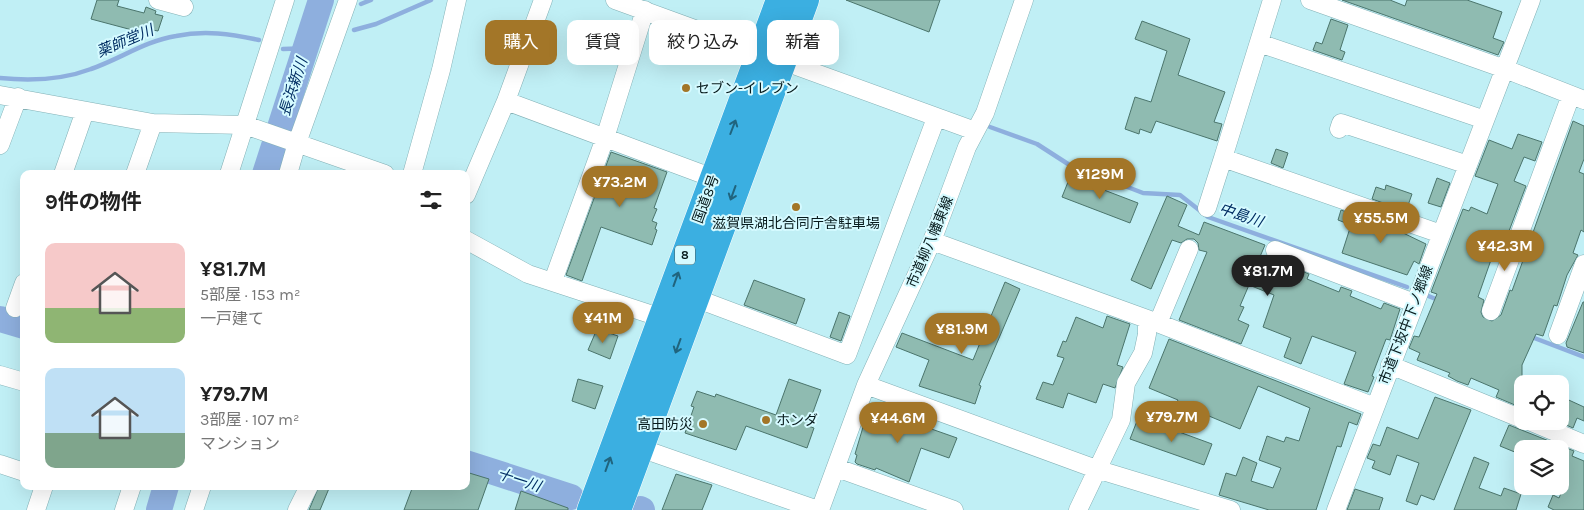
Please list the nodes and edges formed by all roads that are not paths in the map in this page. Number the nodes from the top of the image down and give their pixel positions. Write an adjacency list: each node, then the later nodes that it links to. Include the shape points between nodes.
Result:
1 (158, 0): 13 (street)
2 (285, 0): 31 (street)
3 (348, 0): 35 (street)
4 (456, 0): 44 (street, via 441,70)
5 (543, 0): 26 (street)
6 (615, 0): 14 (street)
7 (780, 0): 15 (highway, 国道8号 / 8)
8 (805, 0): 16 (highway, 国道8号 / 8)
9 (1024, 0): 33 (street, 市道柳八幡東線, via 985,112)
10 (1272, 0): 17 (street)
11 (1310, 0): 22 (street)
12 (1531, 0): 22 (street, 市道下坂中下ノ郷線)
13 (184, 7)
14 (645, 10): 18 (street); 34 (street)
15 (777, 20)
16 (793, 20)
17 (1259, 43): 29 (street); 37 (street)
18 (767, 56)
19 (768, 65): 45 (highway, 国道8号 / 8, one-way to 19)
20 (769, 65): 57 (highway, 国道8号 / 8, one-way to 57)
21 (790, 65): 28 (street)
22 (1504, 69): 25 (street); 29 (street, 市道下坂中下ノ郷線)
23 (0, 94): 24 (street)
24 (18, 97): 27 (street); 36 (street)
25 (1578, 98): 59 (street)
26 (506, 101): 34 (street); 46 (street)
27 (85, 111): 30 (street); 39 (street)
28 (936, 118): 33 (street); 57 (street, via 847,355)
29 (1485, 120): 38 (street, 市道下坂中下ノ郷線)
30 (153, 123): 31 (street); 40 (street)
31 (245, 125): 35 (street); 41 (street)
32 (1340, 129): 38 (street, via 1341,123)
33 (975, 131): 49 (street, 市道柳八幡東線)
34 (605, 138): 45 (street); 54 (street)
35 (297, 142): 42 (street); 43 (street)
36 (0, 145)
37 (1223, 158): 47 (street); 48 (street)
38 (1468, 165): 48 (street, 市道下坂中下ノ郷線)
39 (64, 170)
40 (135, 170)
41 (230, 170)
42 (289, 170)
43 (374, 170)
44 (413, 170)
45 (713, 178): 60 (highway, 国道8号 / 8, one-way to 45)
46 (470, 186)
47 (1207, 208)
48 (1441, 234): 56 (street, 市道下坂中下ノ郷線)
49 (932, 241): 61 (street); 66 (street, 市道柳八幡東線)
50 (470, 242): 54 (street, via 528,274)
51 (1189, 249): 61 (street)
52 (1275, 250): 56 (street)
53 (1584, 264): 62 (street)
54 (553, 281): 60 (street)
55 (20, 292): 58 (street)
56 (1417, 294): 63 (street, 市道下坂中下ノ郷線)
57 (695, 298): 71 (highway, 国道8号 / 8, one-way to 71)
58 (13, 307)
59 (1490, 311)
60 (662, 318): 84 (highway, 国道8号 / 8, one-way to 60)
61 (1153, 321): 67 (street); 74 (street, via 1143,353 1126,383 1121,420)
62 (1558, 335)
63 (1390, 365): 67 (street, 市道下坂中下ノ郷線); 68 (street)
64 (0, 375): 65 (street)
65 (20, 381)
66 (866, 385): 73 (street, 市道柳八幡東線); 74 (street)
67 (1375, 407): 90 (street, 市道下坂中下ノ郷線)
68 (1514, 416)
69 (1551, 430): 70 (street)
70 (1584, 444)
71 (640, 448): 85 (highway, 国道8号 / 8); 86 (street)
72 (0, 464): 75 (street)
73 (837, 468): 86 (street, 市道柳八幡東線); 87 (street)
74 (1096, 469): 88 (street); 89 (street)
75 (20, 471)
76 (43, 490): 80 (street)
77 (131, 490): 81 (street)
78 (201, 490): 82 (street)
79 (307, 490): 83 (street)
80 (36, 510)
81 (124, 510)
82 (194, 510)
83 (297, 510)
84 (591, 510)
85 (617, 510)
86 (819, 510)
87 (954, 510)
88 (1078, 510)
89 (1231, 510)
90 (1336, 510)

